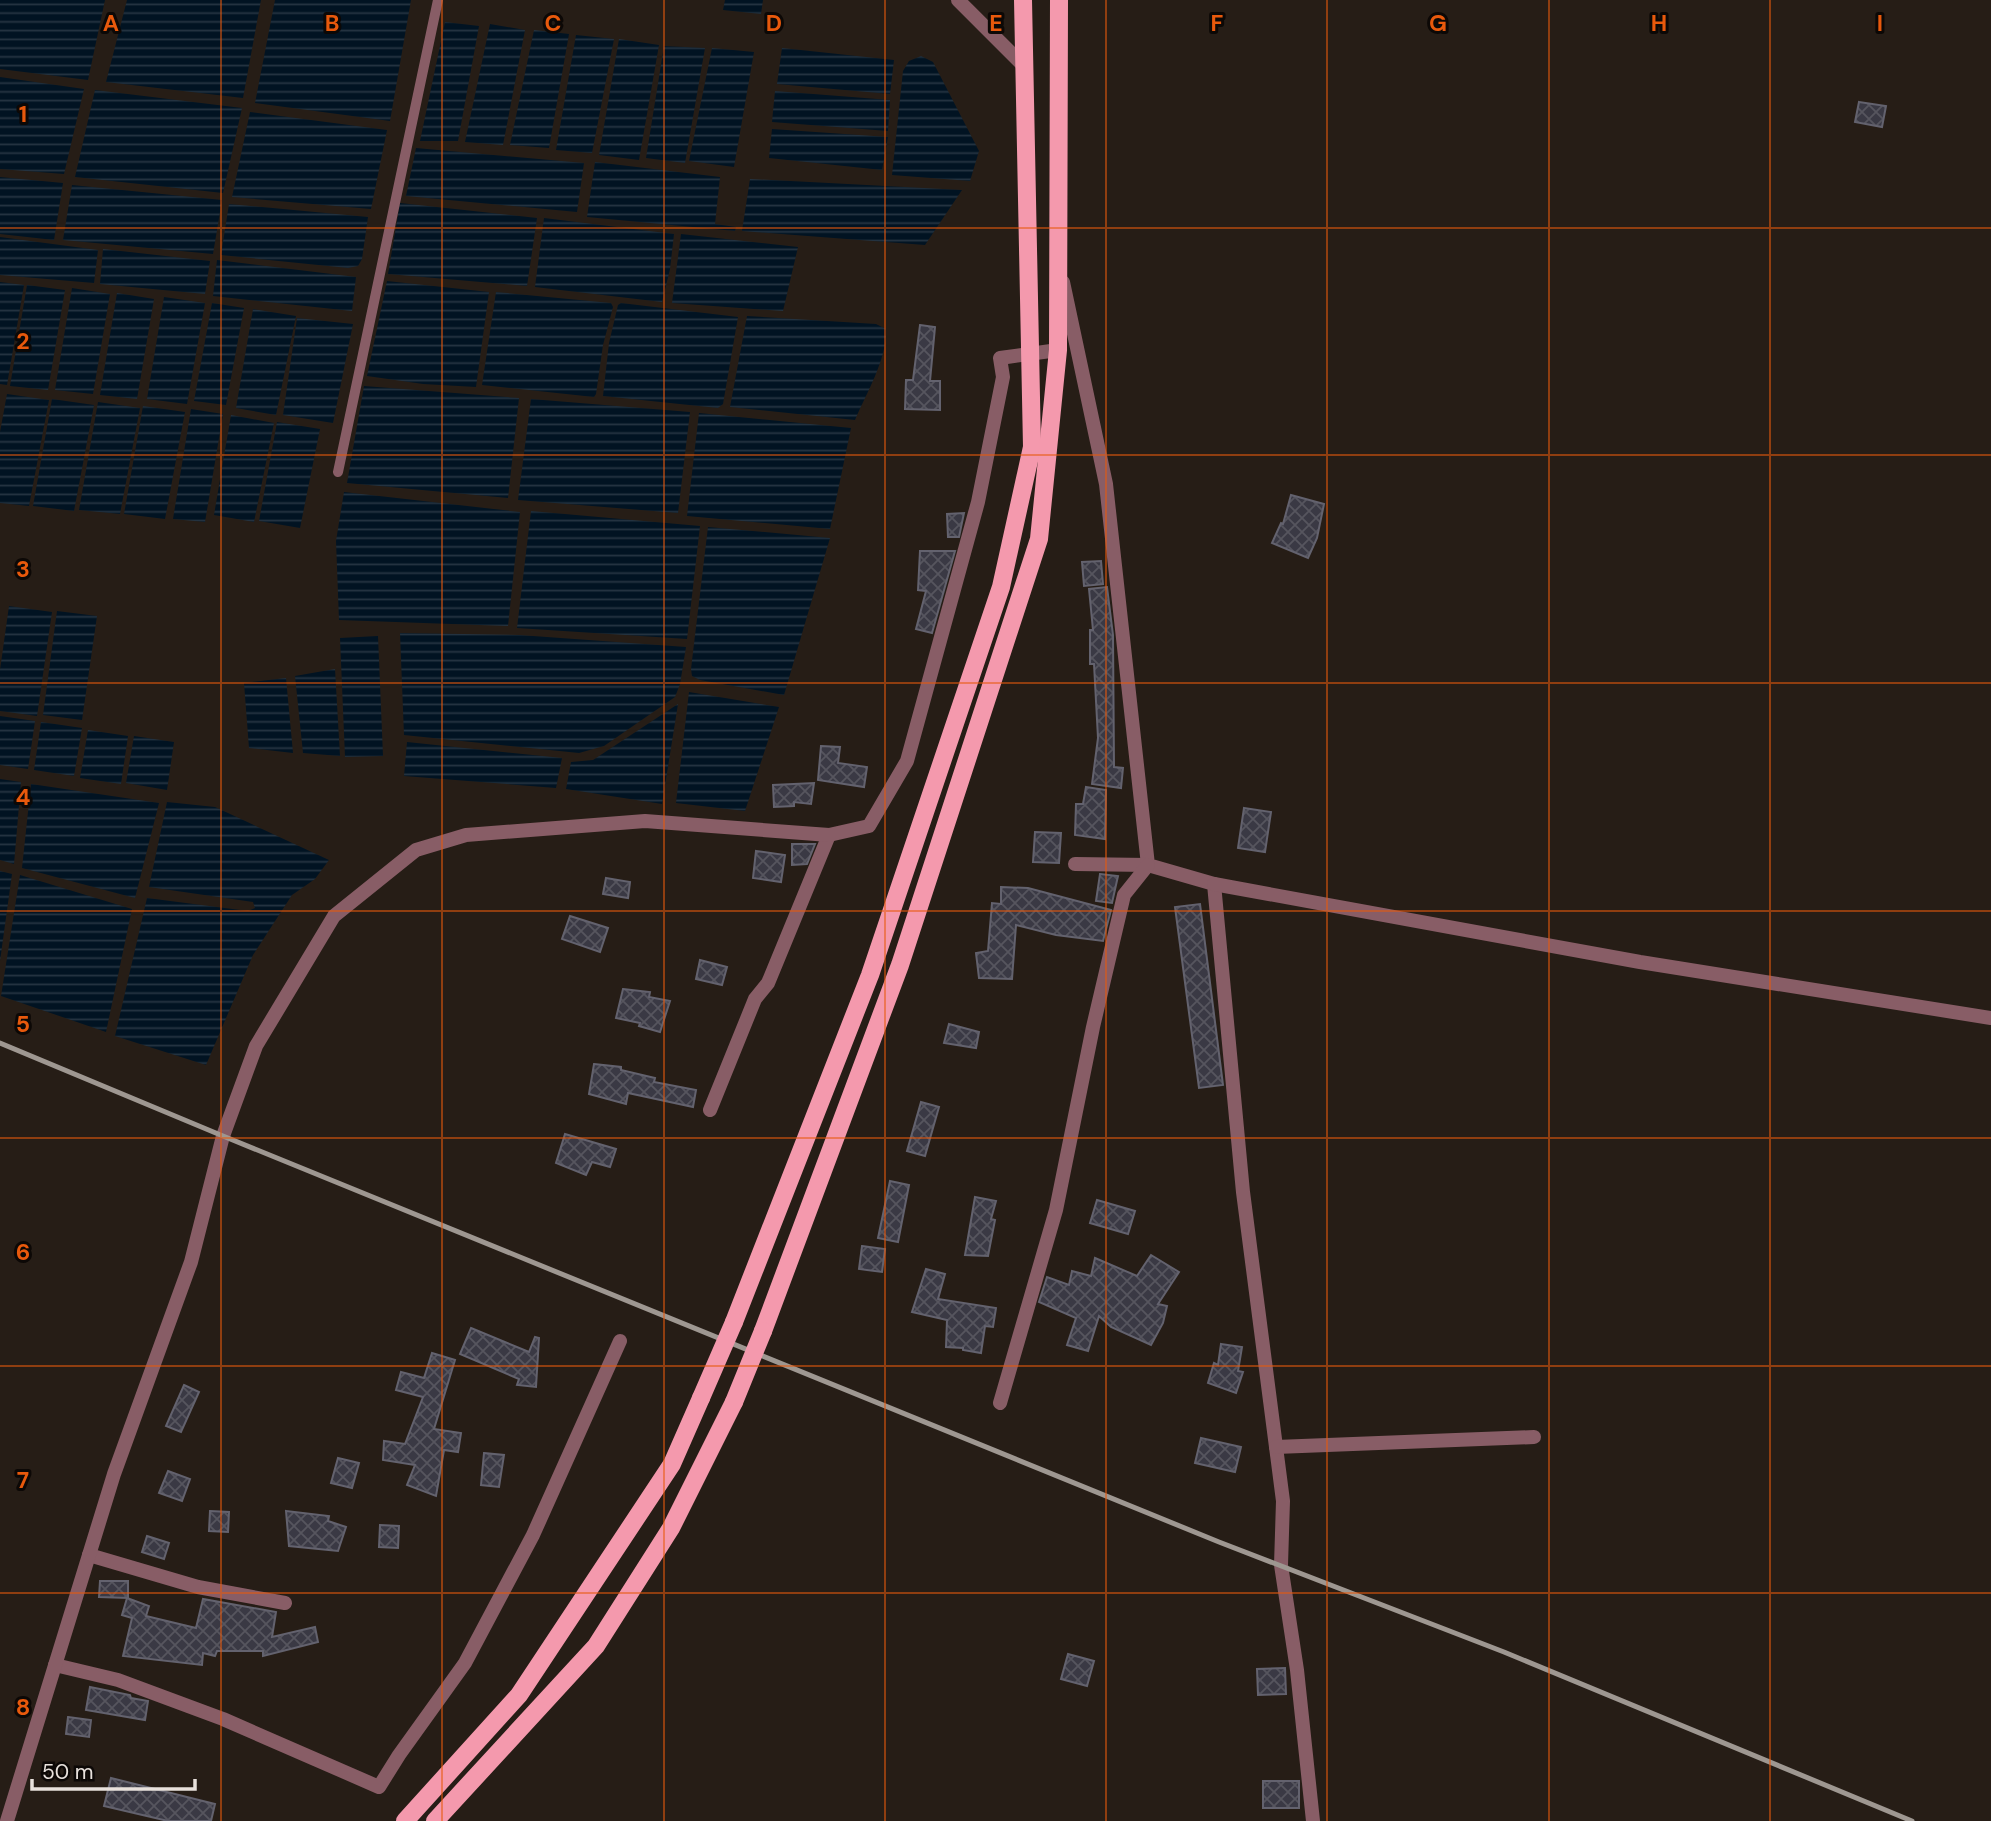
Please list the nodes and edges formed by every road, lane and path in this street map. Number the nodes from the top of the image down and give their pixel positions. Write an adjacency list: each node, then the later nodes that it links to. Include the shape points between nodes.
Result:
1 (438, 0): 9 (lane)
2 (958, 0): 5 (street)
3 (1023, 0): 5 (main road)
4 (1059, 0): 6 (main road)
5 (1025, 67): 8 (main road)
6 (1057, 254): 7 (main road); 12 (street, via 1106,484)
7 (1058, 350): 8 (street); 25 (main road, bridge, via 1039,539 900,965 734,1402 671,1528 596,1646)
8 (1031, 354): 10 (street, via 1000,358 1003,377 978,502 907,761 869,826); 24 (main road, bridge, via 1032,447 1002,587 870,975 734,1322 672,1464 519,1695)
9 (338, 472)
10 (829, 835): 15 (street); 20 (street, via 645,821 466,835 416,850 334,916 256,1046 223,1136 191,1262)
11 (1075, 864): 12 (street)
12 (1148, 865): 13 (street); 17 (street, via 1124,895 1056,1210)
13 (1214, 884): 14 (street, via 1640,962); 19 (street, via 1243,1192)
14 (1991, 1018)
15 (710, 1110)
16 (620, 1342): 22 (street, via 533,1535 465,1663 379,1787 223,1719 118,1680)
17 (1000, 1403)
18 (1534, 1437): 19 (street)
19 (1276, 1447): 26 (street, via 1283,1501 1281,1565)
20 (89, 1555): 21 (street, via 198,1587); 22 (street)
21 (285, 1603)
22 (55, 1665): 23 (street)
23 (8, 1821)
24 (405, 1821)
25 (435, 1821)
26 (1313, 1821)

